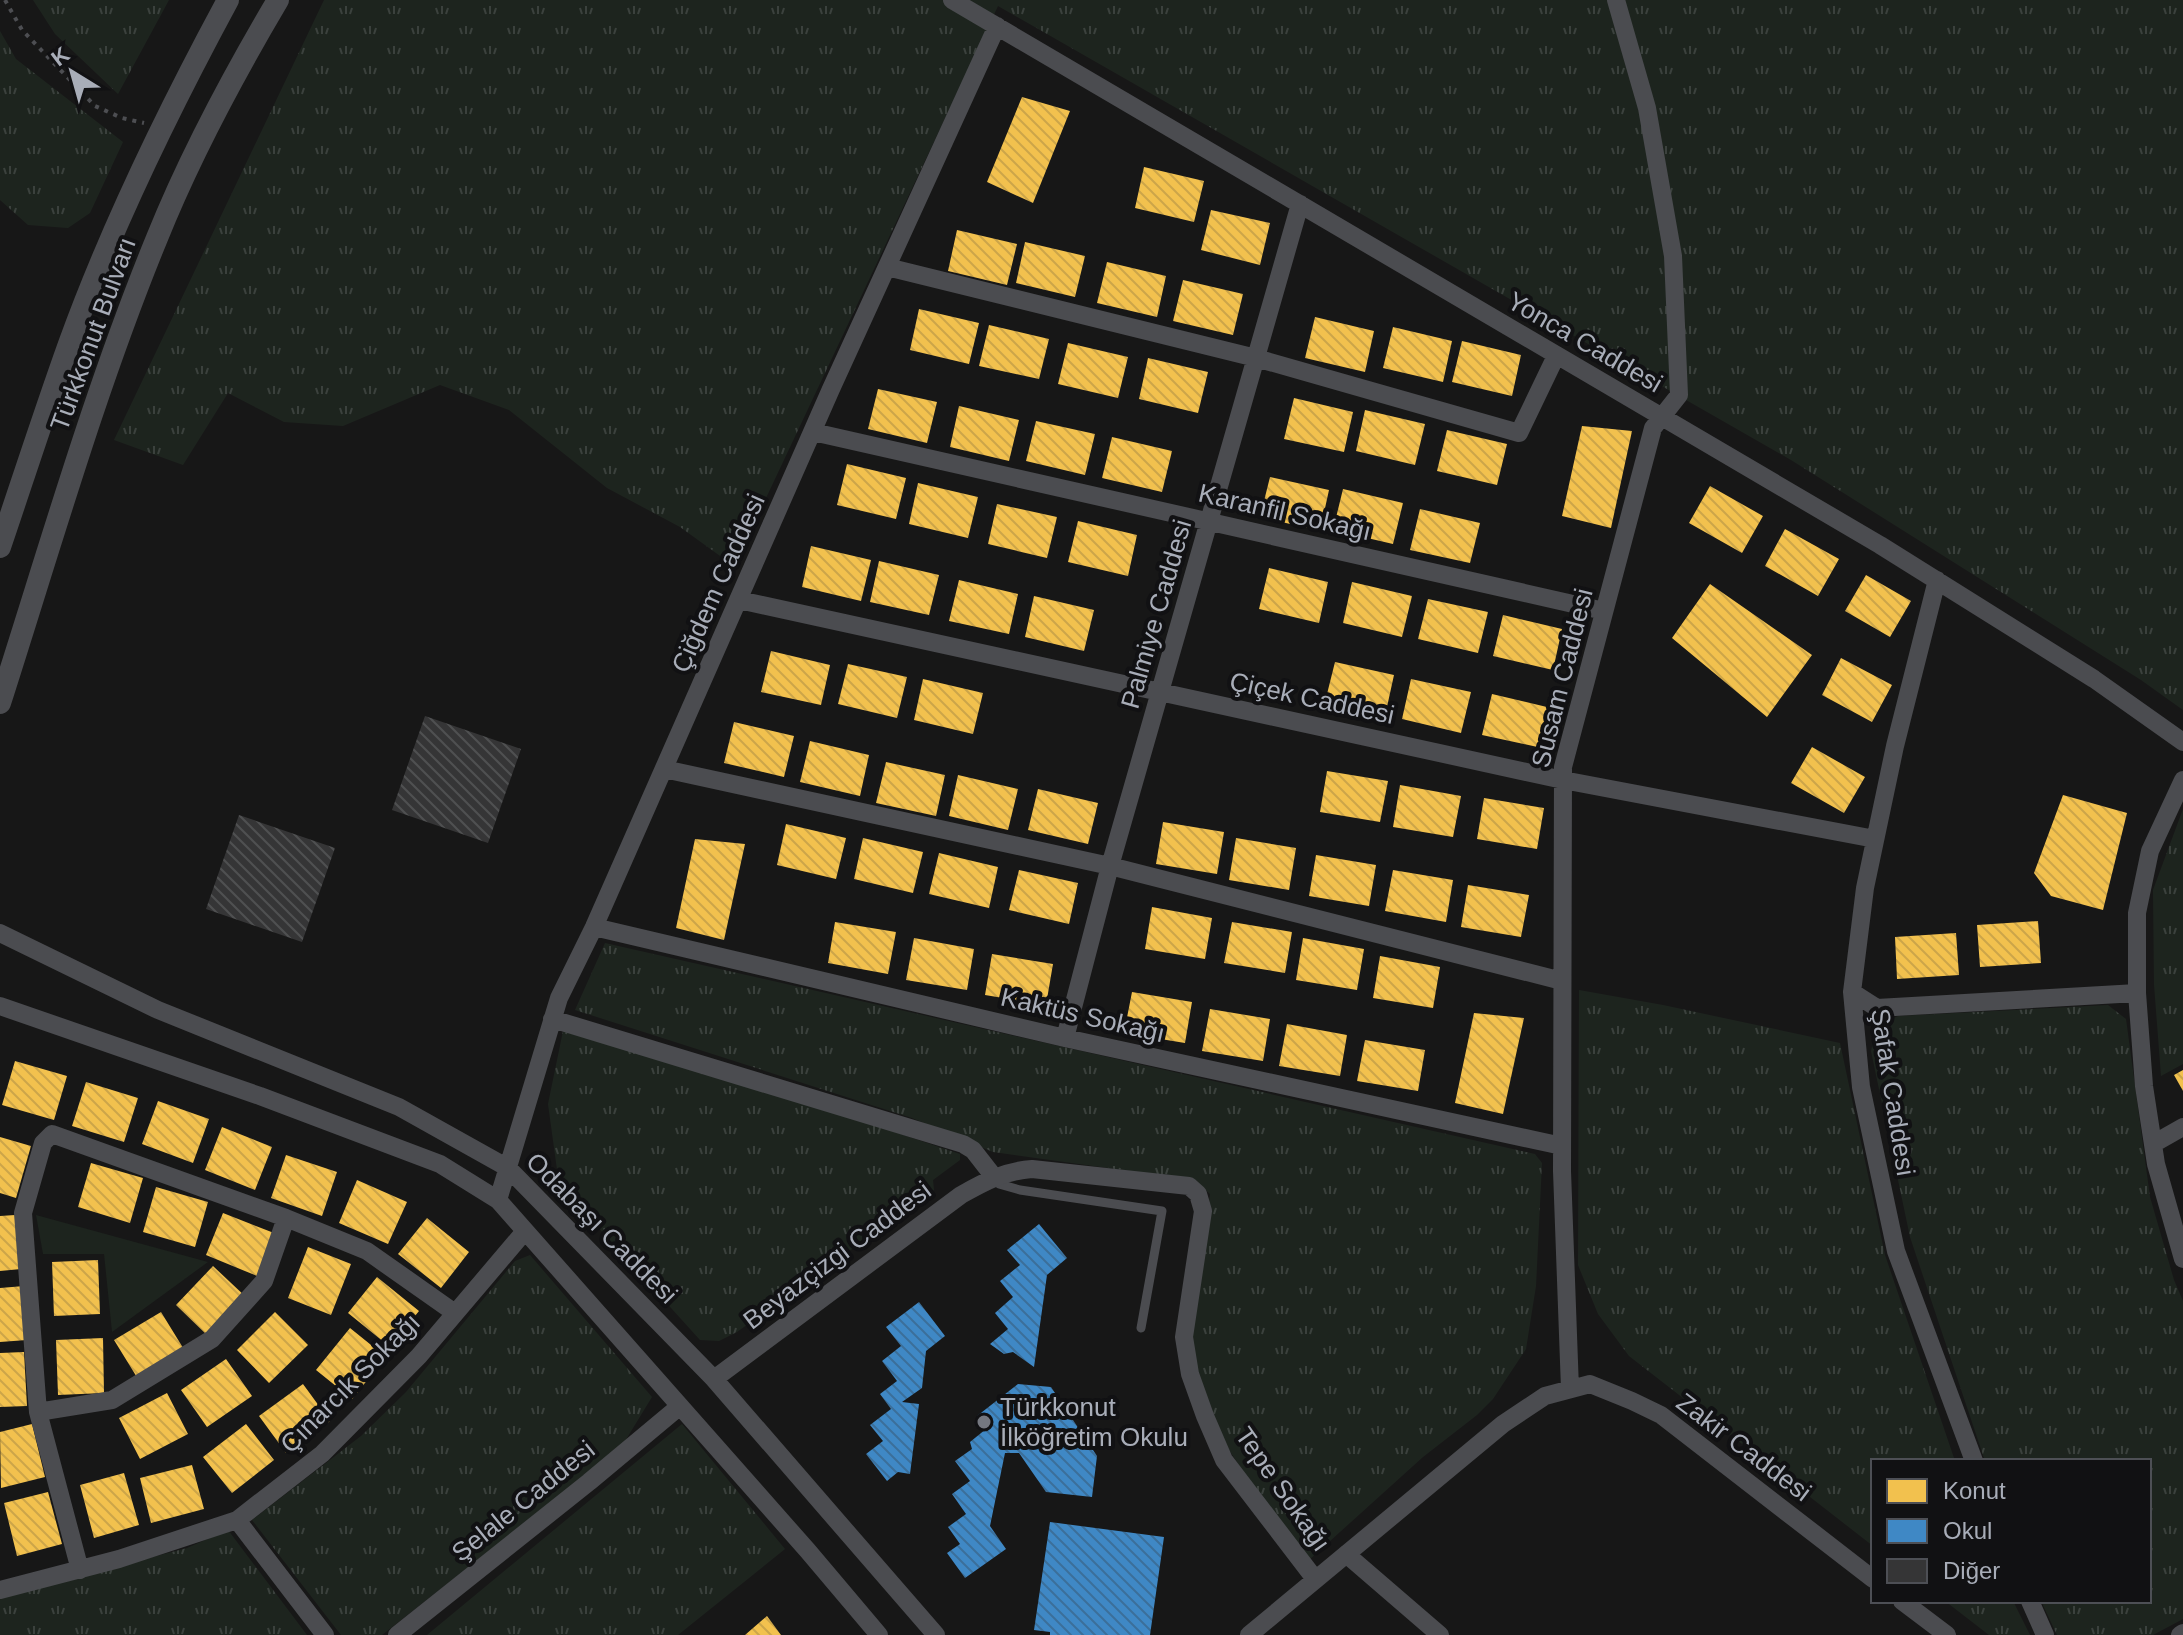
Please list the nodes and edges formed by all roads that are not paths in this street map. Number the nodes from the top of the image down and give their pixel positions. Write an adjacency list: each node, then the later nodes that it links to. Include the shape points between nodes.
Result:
1 (228, 0): 13 (street, Türkkonut Bulvarı, via 116,228 70,342)
2 (278, 0): 18 (street, Türkkonut Bulvarı, via 157,236 112,353)
3 (952, 0): 5 (street, Yonca Caddesi)
4 (1616, 0): 10 (street, Susam Caddesi, via 1647,108 1673,256 1679,395)
5 (997, 26): 6 (street, Yonca Caddesi); 7 (street, Çiğdem Caddesi)
6 (1300, 204): 8 (street, Yonca Caddesi); 9 (street, Palmiye Caddesi)
7 (887, 267): 9 (street); 11 (street, Çiğdem Caddesi)
8 (1556, 356): 9 (street, via 1519,433); 10 (street, Yonca Caddesi)
9 (1256, 358): 12 (street, Palmiye Caddesi)
10 (1662, 416): 14 (street, Yonca Caddesi); 16 (street, Susam Caddesi, via 1653,428)
11 (813, 432): 12 (street, Karanfil Sokağı); 15 (street, Çiğdem Caddesi)
12 (1209, 522): 16 (street, Karanfil Sokağı); 17 (street, Palmiye Caddesi)
13 (0, 547)
14 (1937, 580): 19 (street, Yonca Caddesi); 23 (street, Şafak Caddesi)
15 (739, 600): 17 (street, Çiçek Caddesi); 20 (street, Çiğdem Caddesi)
16 (1604, 611): 21 (street, Susam Caddesi)
17 (1160, 692): 21 (street, Çiçek Caddesi); 24 (street, Palmiye Caddesi)
18 (0, 703)
19 (2183, 742)
20 (664, 769): 24 (street); 25 (street, Çiğdem Caddesi)
21 (1563, 780): 23 (street, Çiçek Caddesi); 27 (street, Susam Caddesi)
22 (2183, 780): 29 (street, via 2150,851 2137,913)
23 (1875, 839): 28 (street, Şafak Caddesi)
24 (1110, 866): 27 (street); 32 (street, Palmiye Caddesi)
25 (594, 927): 31 (street, Çiğdem Caddesi); 32 (street, Kaktüs Sokağı)
26 (0, 933): 36 (street, Odabaşı Caddesi, via 158,1010 399,1107)
27 (1562, 981): 35 (street, Susam Caddesi)
28 (1852, 992): 29 (street, via 1877,1008); 49 (street, Şafak Caddesi, via 1861,1087 1896,1251)
29 (2137, 993): 34 (street)
30 (0, 1006): 39 (street, Odabaşı Caddesi, via 440,1164)
31 (552, 1019): 36 (street, Çiğdem Caddesi); 37 (street, via 963,1144)
32 (1065, 1038): 35 (street, Kaktüs Sokağı)
33 (2183, 1127): 34 (street)
34 (2153, 1144): 42 (street)
35 (1562, 1146): 46 (street, Susam Caddesi)
36 (508, 1168): 39 (street, Çiğdem Caddesi); 45 (street, Odabaşı Caddesi)
37 (994, 1177): 38 (street, Beyazçizgi Caddesi, via 1032,1169 1189,1186); 44 (lane, via 999,1184 1020,1190 1162,1211); 45 (street, Beyazçizgi Caddesi, via 961,1195)
38 (1198, 1194): 54 (street, Tepe Sokağı, via 1203,1211 1184,1337 1190,1374 1224,1460)
39 (498, 1200): 41 (street, Odabaşı Caddesi)
40 (286, 1218): 43 (street, via 367,1251); 48 (street, via 264,1281 212,1339 112,1400); 48 (street, via 52,1134 43,1143 23,1213)
41 (525, 1231): 43 (street, Çınarcık Sokağı); 47 (street, Odabaşı Caddesi)
42 (2183, 1259)
43 (455, 1313): 50 (street, Çınarcık Sokağı, via 322,1454)
44 (1141, 1328)
45 (714, 1379): 61 (street, Odabaşı Caddesi)
46 (1570, 1389): 51 (street, via 1545,1396 1503,1424); 53 (street, Zakir Caddesi, via 1590,1384 1661,1415)
47 (680, 1406): 59 (street, Şelale Caddesi); 60 (street, Odabaşı Caddesi)
48 (38, 1412): 52 (street)
49 (1973, 1459)
50 (237, 1520): 52 (street, Çınarcık Sokağı); 58 (street)
51 (1346, 1554): 54 (street); 63 (street)
52 (80, 1570): 55 (street, Çınarcık Sokağı)
53 (1871, 1577)
54 (1315, 1579): 62 (street)
55 (0, 1590)
56 (1905, 1603): 64 (street)
57 (2031, 1603): 65 (street)
58 (325, 1635)
59 (397, 1635)
60 (879, 1635)
61 (936, 1635)
62 (1249, 1635)
63 (1440, 1635)
64 (1947, 1635)
65 (2045, 1635)

